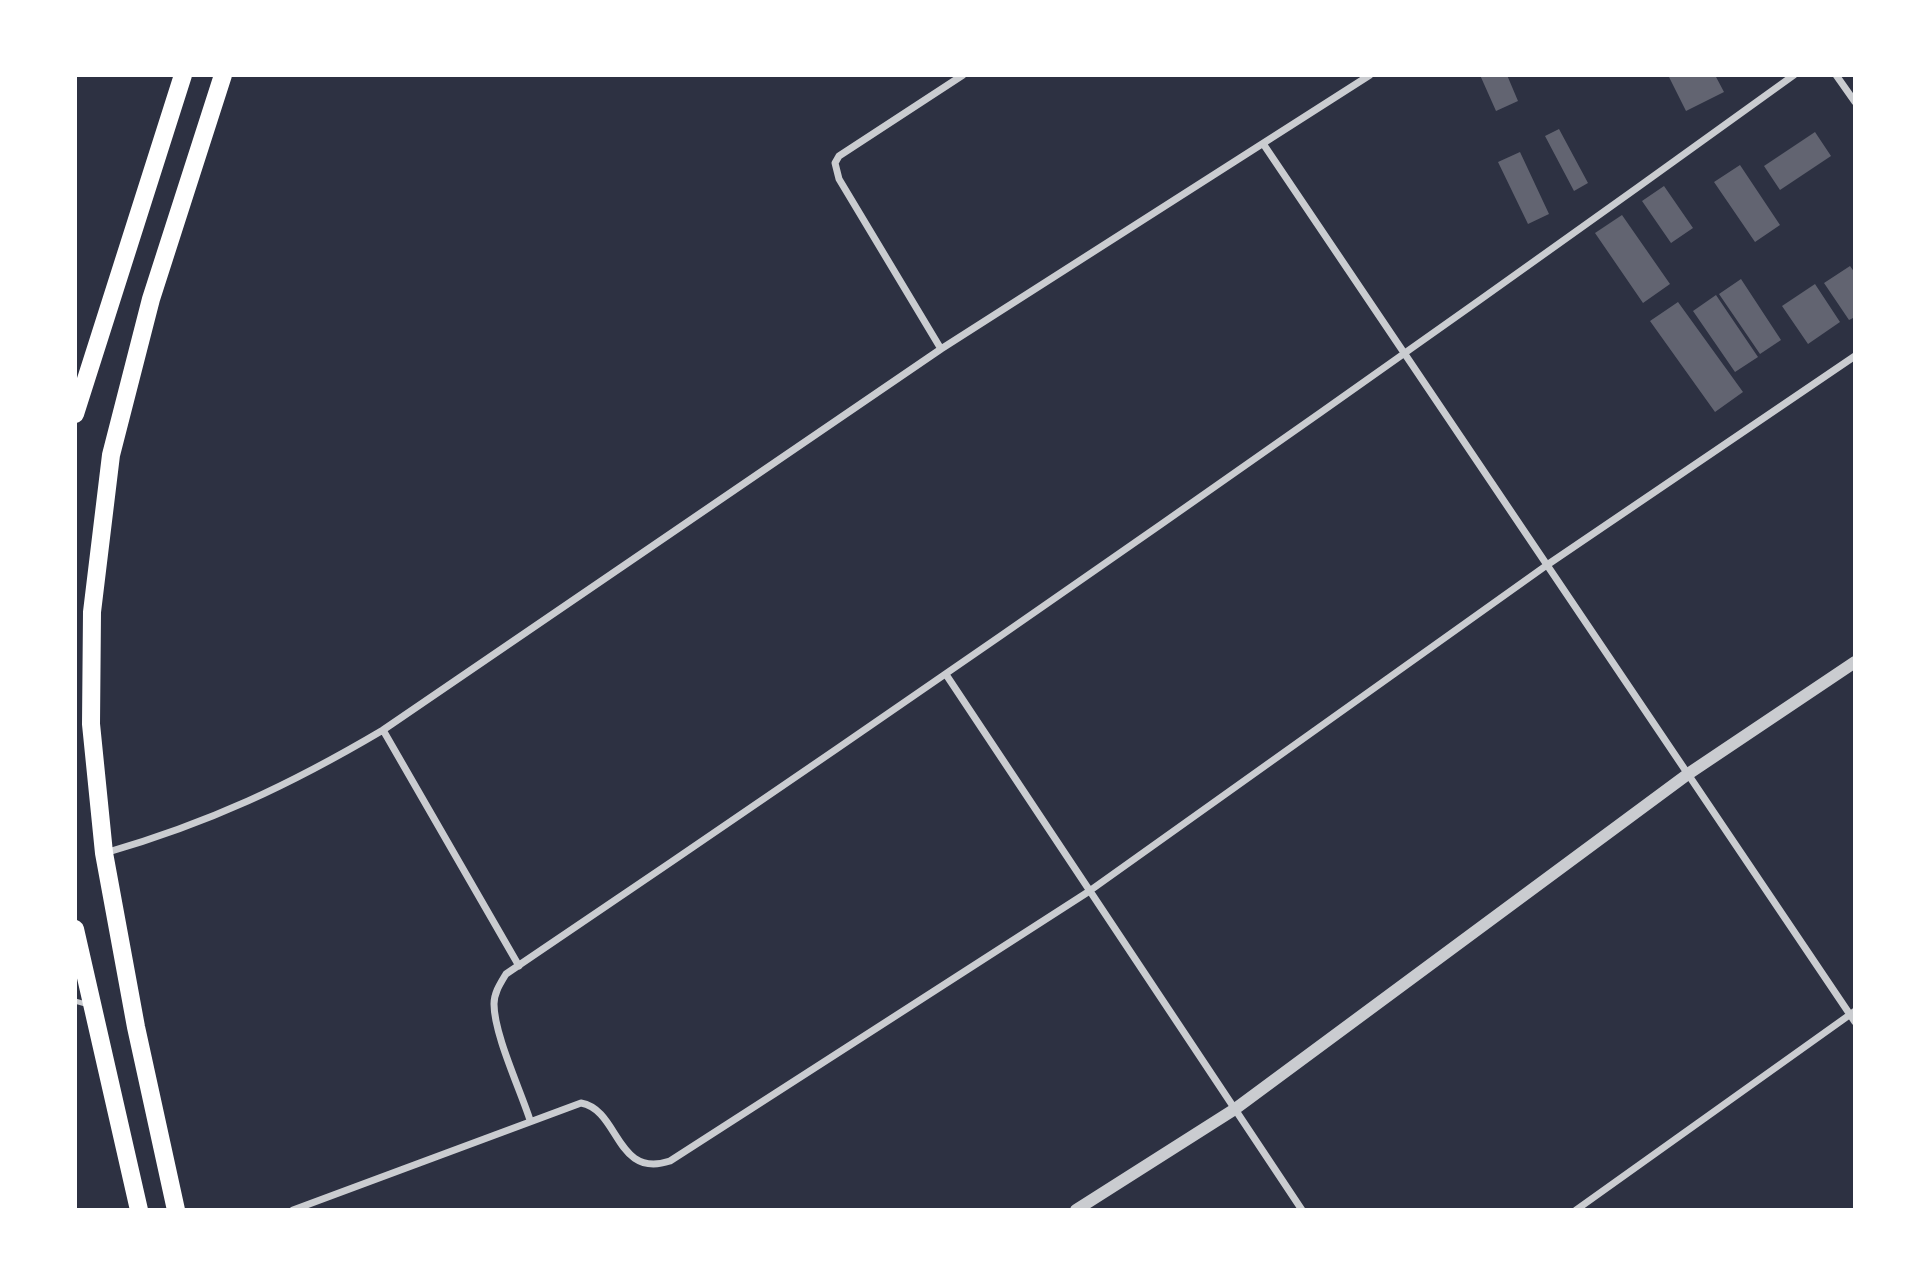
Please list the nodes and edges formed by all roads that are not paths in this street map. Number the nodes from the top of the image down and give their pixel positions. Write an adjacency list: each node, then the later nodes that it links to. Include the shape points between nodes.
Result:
1 (183, 75): 12 (main road)
2 (223, 75): 18 (main road, via 151,299 111,455 92,612 91,724)
3 (963, 75): 9 (street, via 839,156 835,163 839,179)
4 (1370, 75): 8 (street)
5 (1794, 75): 10 (street)
6 (1836, 75): 7 (street)
7 (1855, 102)
8 (1264, 145): 9 (street); 10 (street)
9 (941, 349): 16 (street)
10 (1406, 355): 13 (street); 15 (street)
11 (1855, 356): 13 (street)
12 (75, 414)
13 (1547, 565): 17 (street); 19 (street)
14 (1855, 662): 17 (street)
15 (947, 676): 19 (street); 21 (street)
16 (383, 730): 18 (street, via 245,805); 21 (street)
17 (1688, 774): 23 (street); 25 (street)
18 (104, 853): 28 (main road)
19 (1088, 892): 25 (street); 26 (street, via 670,1161 648,1164 635,1159 587,1104)
20 (75, 929): 22 (main road)
21 (519, 966): 26 (street, via 497,987 494,1003)
22 (84, 1004): 27 (main road)
23 (1852, 1012): 24 (street); 32 (street)
24 (1855, 1022)
25 (1235, 1109): 30 (street); 31 (street)
26 (530, 1120): 29 (street)
27 (139, 1210)
28 (176, 1210)
29 (293, 1210)
30 (1076, 1210)
31 (1301, 1210)
32 (1576, 1210)

